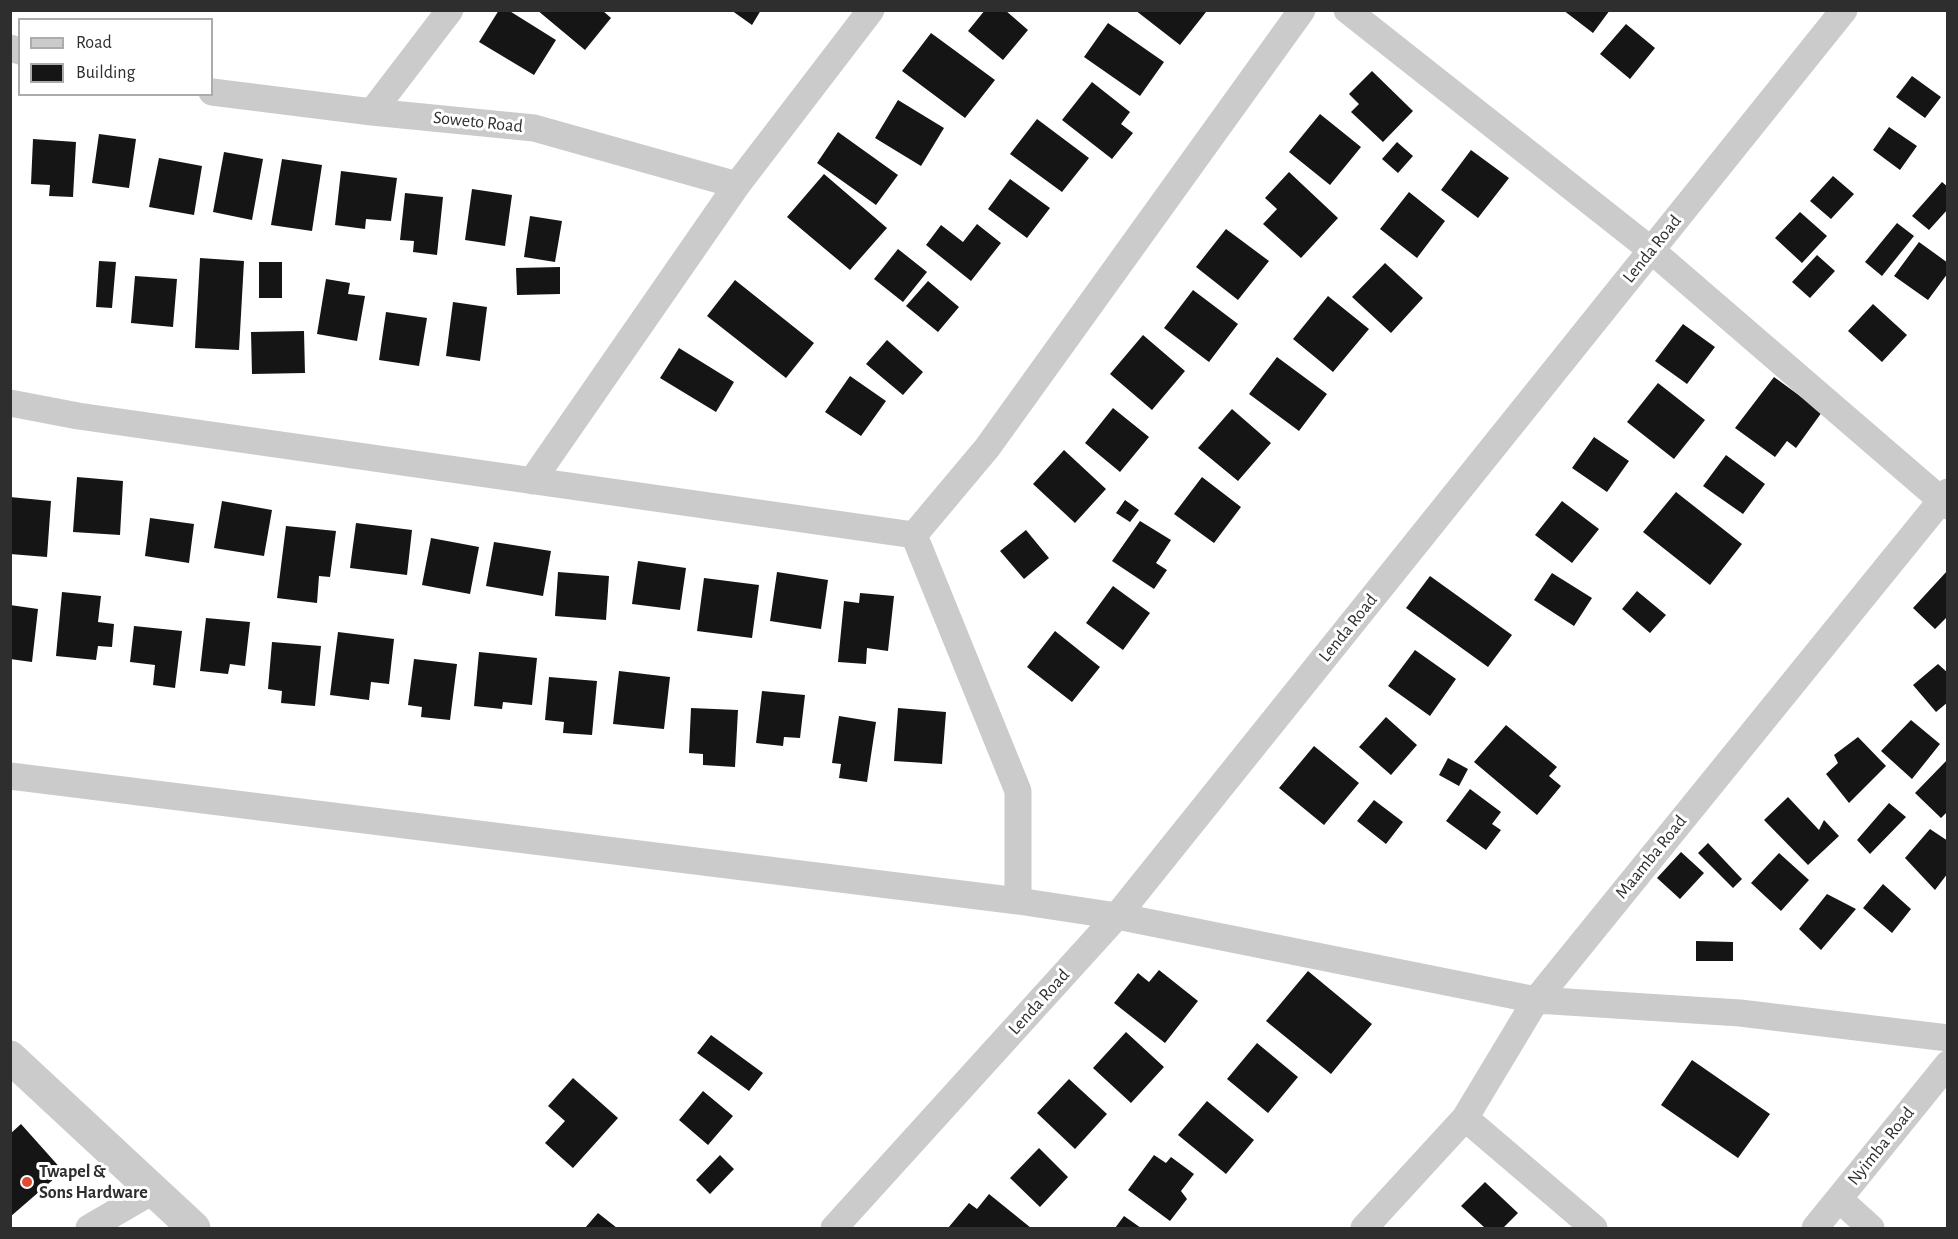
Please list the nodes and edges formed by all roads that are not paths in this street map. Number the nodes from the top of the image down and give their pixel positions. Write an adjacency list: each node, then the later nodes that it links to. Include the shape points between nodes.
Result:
1 (450, 10): 7 (street)
2 (871, 10): 8 (street)
3 (1302, 10): 13 (street, via 987,448)
4 (1347, 10): 9 (street)
5 (1844, 10): 9 (street, Lenda Road)
6 (213, 92): 7 (street, Soweto Road)
7 (372, 112): 8 (street, Soweto Road, via 534,128)
8 (737, 185): 11 (street)
9 (1651, 250): 12 (street); 16 (street, Lenda Road)
10 (10, 403): 11 (street)
11 (532, 481): 13 (street)
12 (1945, 499): 17 (street, Maamba Road)
13 (914, 535): 15 (street, via 1018,791)
14 (10, 776): 15 (street)
15 (1018, 901): 16 (street)
16 (1117, 916): 17 (street); 26 (street, Lenda Road)
17 (1536, 1000): 18 (street, via 1740,1013); 21 (street, Maamba Road)
18 (1947, 1038)
19 (10, 1057): 22 (street)
20 (1947, 1064): 23 (street, Nyimba Road)
21 (1465, 1118): 27 (street, Maamba Road); 28 (street)
22 (154, 1190): 24 (street); 25 (street)
23 (1839, 1199): 29 (street, Nyimba Road); 30 (street)
24 (89, 1228)
25 (194, 1228)
26 (834, 1228)
27 (1364, 1228)
28 (1594, 1228)
29 (1815, 1228)
30 (1871, 1228)

